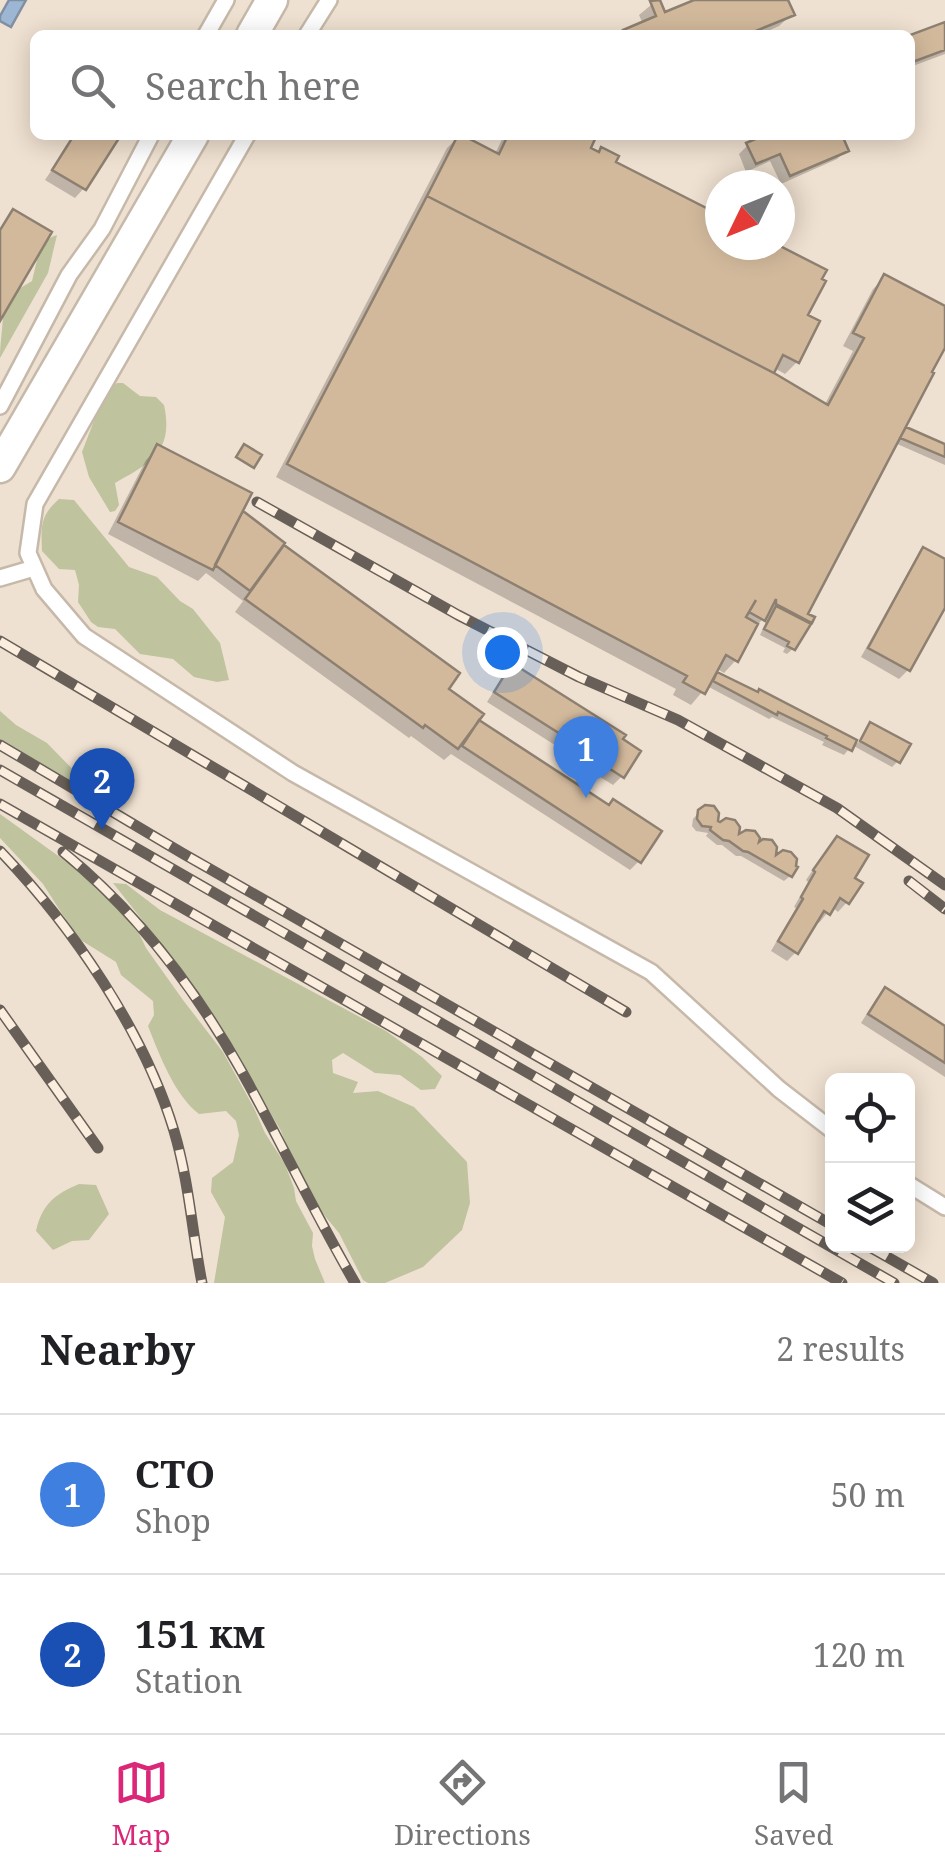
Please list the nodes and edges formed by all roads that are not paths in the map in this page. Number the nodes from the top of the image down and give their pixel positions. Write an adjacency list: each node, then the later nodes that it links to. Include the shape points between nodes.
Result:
1 (226, 0): 4 (lane)
2 (272, 0): 5 (street)
3 (328, 0): 6 (lane)
4 (209, 30)
5 (255, 30)
6 (311, 30)
7 (149, 140): 10 (lane)
8 (190, 140): 11 (street)
9 (244, 140): 12 (lane, via 35,504 28,553)
10 (0, 406)
11 (0, 467)
12 (34, 568): 13 (lane); 14 (lane, via 84,636 293,773 651,972)
13 (0, 578)
14 (825, 1125)
15 (915, 1188): 16 (lane)
16 (945, 1206)

